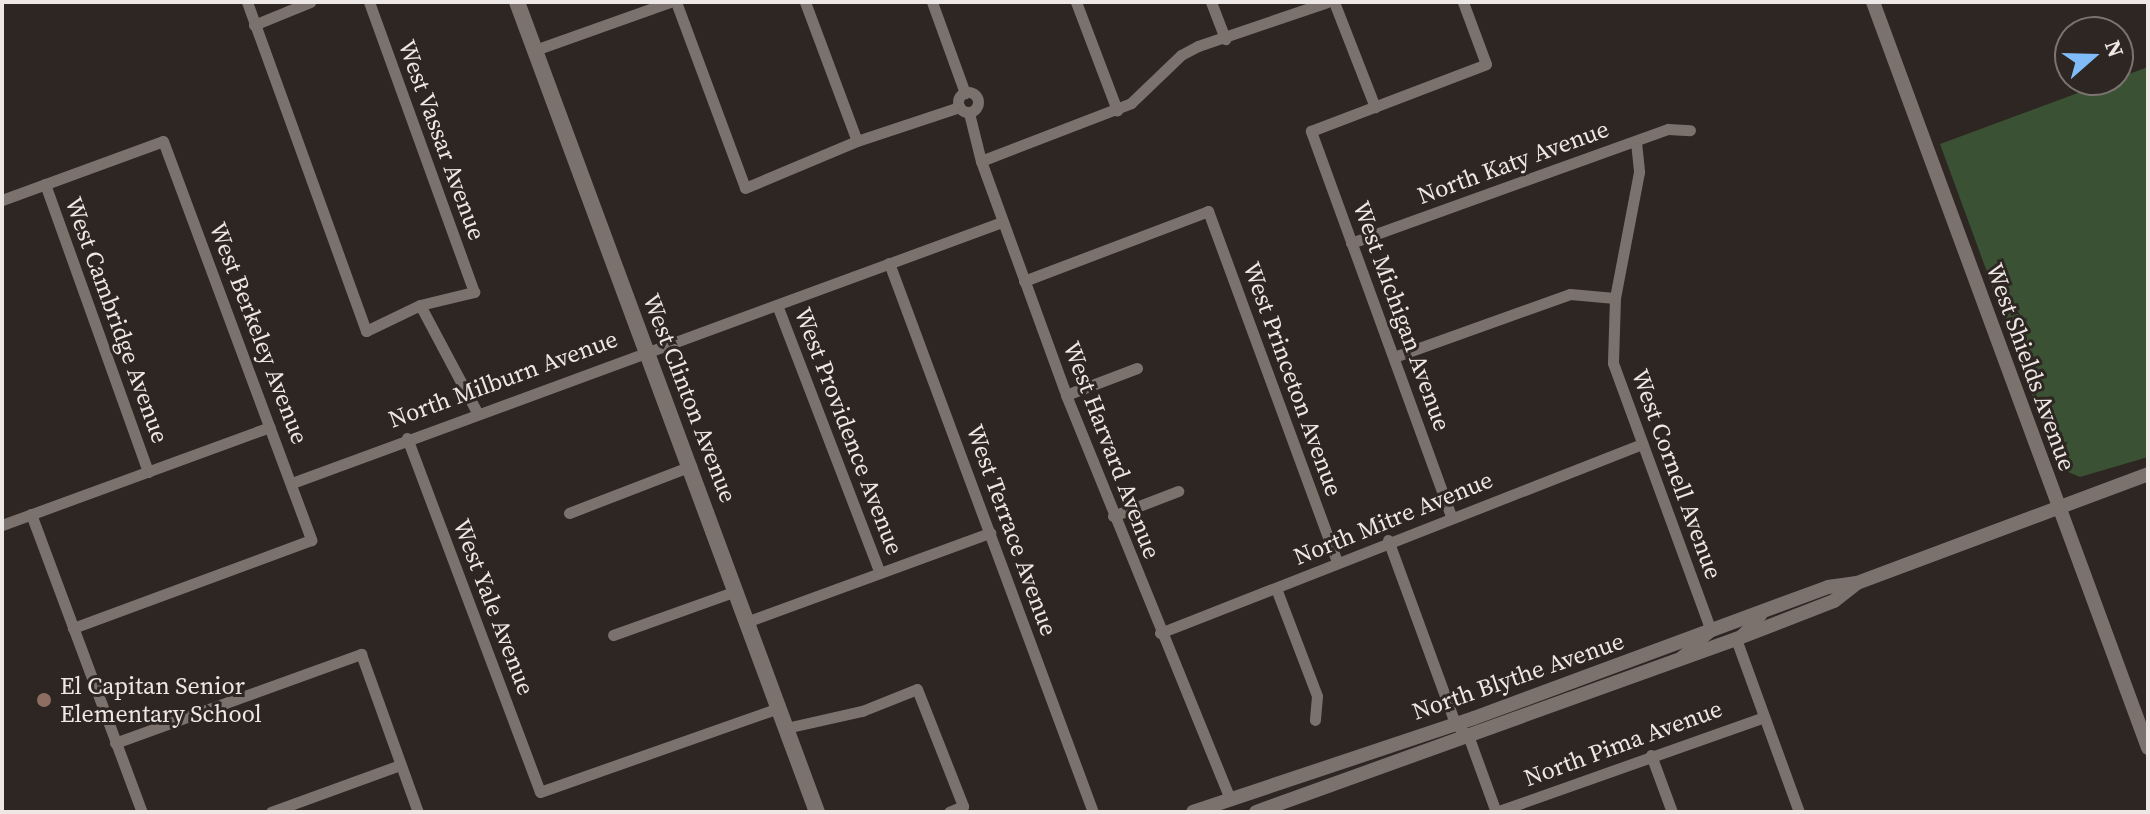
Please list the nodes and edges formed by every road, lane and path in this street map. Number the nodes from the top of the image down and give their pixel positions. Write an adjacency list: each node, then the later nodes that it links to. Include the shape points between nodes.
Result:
1 (247, 2): 15 (street)
2 (310, 2): 15 (street)
3 (369, 2): 33 (street, West Vassar Avenue, via 474,292)
4 (517, 2): 17 (main road, West Clinton Avenue)
5 (670, 2): 17 (street)
6 (676, 2): 23 (street, via 745,188)
7 (805, 2): 23 (street)
8 (932, 2): 18 (street)
9 (1076, 2): 21 (street)
10 (1211, 2): 16 (street)
11 (1327, 2): 16 (street)
12 (1334, 2): 19 (street)
13 (1463, 2): 19 (street, via 1486,64)
14 (1873, 2): 48 (street, West Shields Avenue)
15 (254, 25): 33 (street, via 366,331)
16 (1225, 39): 21 (street, via 1181,55 1143,93)
17 (535, 50): 35 (main road, West Clinton Avenue)
18 (965, 93): 20 (street); 20 (street, West Harvard Avenue, via 978,100)
19 (1375, 107): 29 (street, West Michigan Avenue, via 1311,131)
20 (964, 110): 23 (street); 25 (street, West Harvard Avenue)
21 (1117, 110): 25 (street)
22 (1690, 130): 24 (street, North Katy Avenue, via 1668,129)
23 (857, 141)
24 (1636, 142): 29 (street, North Katy Avenue); 32 (street, West Cornell Avenue, via 1639,172)
25 (981, 161): 28 (street, West Harvard Avenue)
26 (45, 184): 27 (street); 40 (street, West Berkeley Avenue, via 163,141); 44 (street, West Cambridge Avenue)
27 (2, 200)
28 (1002, 222): 30 (street, North Milburn Avenue); 31 (street, West Harvard Avenue)
29 (1351, 243): 36 (street, West Michigan Avenue)
30 (889, 263): 34 (street, North Milburn Avenue); 54 (street, West Terrace Avenue)
31 (1024, 281): 38 (street, West Harvard Avenue); 56 (street, West Princeton Avenue, via 1208,211)
32 (1615, 298): 36 (street, via 1570,294); 42 (street, West Cornell Avenue, via 1613,363)
33 (420, 305): 39 (street)
34 (777, 305): 35 (street, North Milburn Avenue); 57 (street, West Providence Avenue)
35 (648, 350): 39 (street, North Milburn Avenue); 43 (main road, West Clinton Avenue)
36 (1394, 357): 52 (street, West Michigan Avenue)
37 (1137, 368): 38 (street)
38 (1066, 395): 51 (street, West Harvard Avenue)
39 (477, 412): 41 (street, North Milburn Avenue)
40 (270, 427): 44 (street); 46 (street, West Berkeley Avenue)
41 (407, 438): 46 (street, North Milburn Avenue); 69 (street, West Yale Avenue, via 540,792)
42 (1642, 444): 52 (street, North Mitre Avenue); 64 (street, West Cornell Avenue)
43 (691, 466): 49 (street); 59 (main road, West Clinton Avenue)
44 (148, 472): 50 (street)
45 (2148, 474): 48 (street, North Blythe Avenue)
46 (292, 483): 63 (street, West Berkeley Avenue, via 311,540)
47 (1178, 491): 51 (street)
48 (2059, 507): 58 (street, North Blythe Avenue); 75 (street, West Shields Avenue)
49 (569, 513)
50 (31, 514): 53 (street); 63 (street)
51 (1113, 516): 65 (street, West Harvard Avenue)
52 (1451, 516): 55 (street, North Mitre Avenue)
53 (2, 525)
54 (990, 533): 57 (street); 84 (street, West Terrace Avenue)
55 (1388, 540): 56 (street, North Mitre Avenue); 73 (street)
56 (1337, 561): 60 (street, North Mitre Avenue)
57 (880, 573): 62 (street)
58 (1857, 583): 61 (street, North Blythe Avenue); 67 (street, North Blythe Avenue, via 1834,601)
59 (736, 591): 62 (main road, West Clinton Avenue); 66 (street)
60 (1277, 591): 65 (street, North Mitre Avenue); 71 (street, via 1317,696)
61 (1770, 609): 64 (street, North Blythe Avenue); 67 (street, via 1742,628)
62 (749, 621): 69 (main road, West Clinton Avenue)
63 (73, 628): 74 (street)
64 (1711, 631): 68 (street); 73 (street, North Blythe Avenue)
65 (1160, 633): 78 (street, West Harvard Avenue)
66 (613, 635)
67 (1736, 639): 68 (street, North Blythe Avenue); 70 (street)
68 (1674, 662): 73 (street, North Blythe Avenue)
69 (778, 708): 72 (main road, West Clinton Avenue)
70 (1764, 717): 76 (street, North Pima Avenue); 89 (street)
71 (1315, 720)
72 (786, 728): 82 (main road, West Clinton Avenue); 83 (street, via 862,711 917,689 963,806)
73 (1462, 730): 78 (street, North Blythe Avenue); 86 (street, North Blythe Avenue); 87 (street)
74 (115, 743): 77 (street, via 361,654); 79 (street)
75 (2148, 748)
76 (1651, 755): 87 (street, North Pima Avenue); 88 (street)
77 (400, 765): 80 (street); 81 (street)
78 (1230, 798): 85 (street, North Blythe Avenue)
79 (142, 812)
80 (271, 812)
81 (418, 812)
82 (817, 812)
83 (949, 812)
84 (1093, 812)
85 (1193, 812)
86 (1256, 812)
87 (1496, 812)
88 (1672, 812)
89 (1799, 812)

